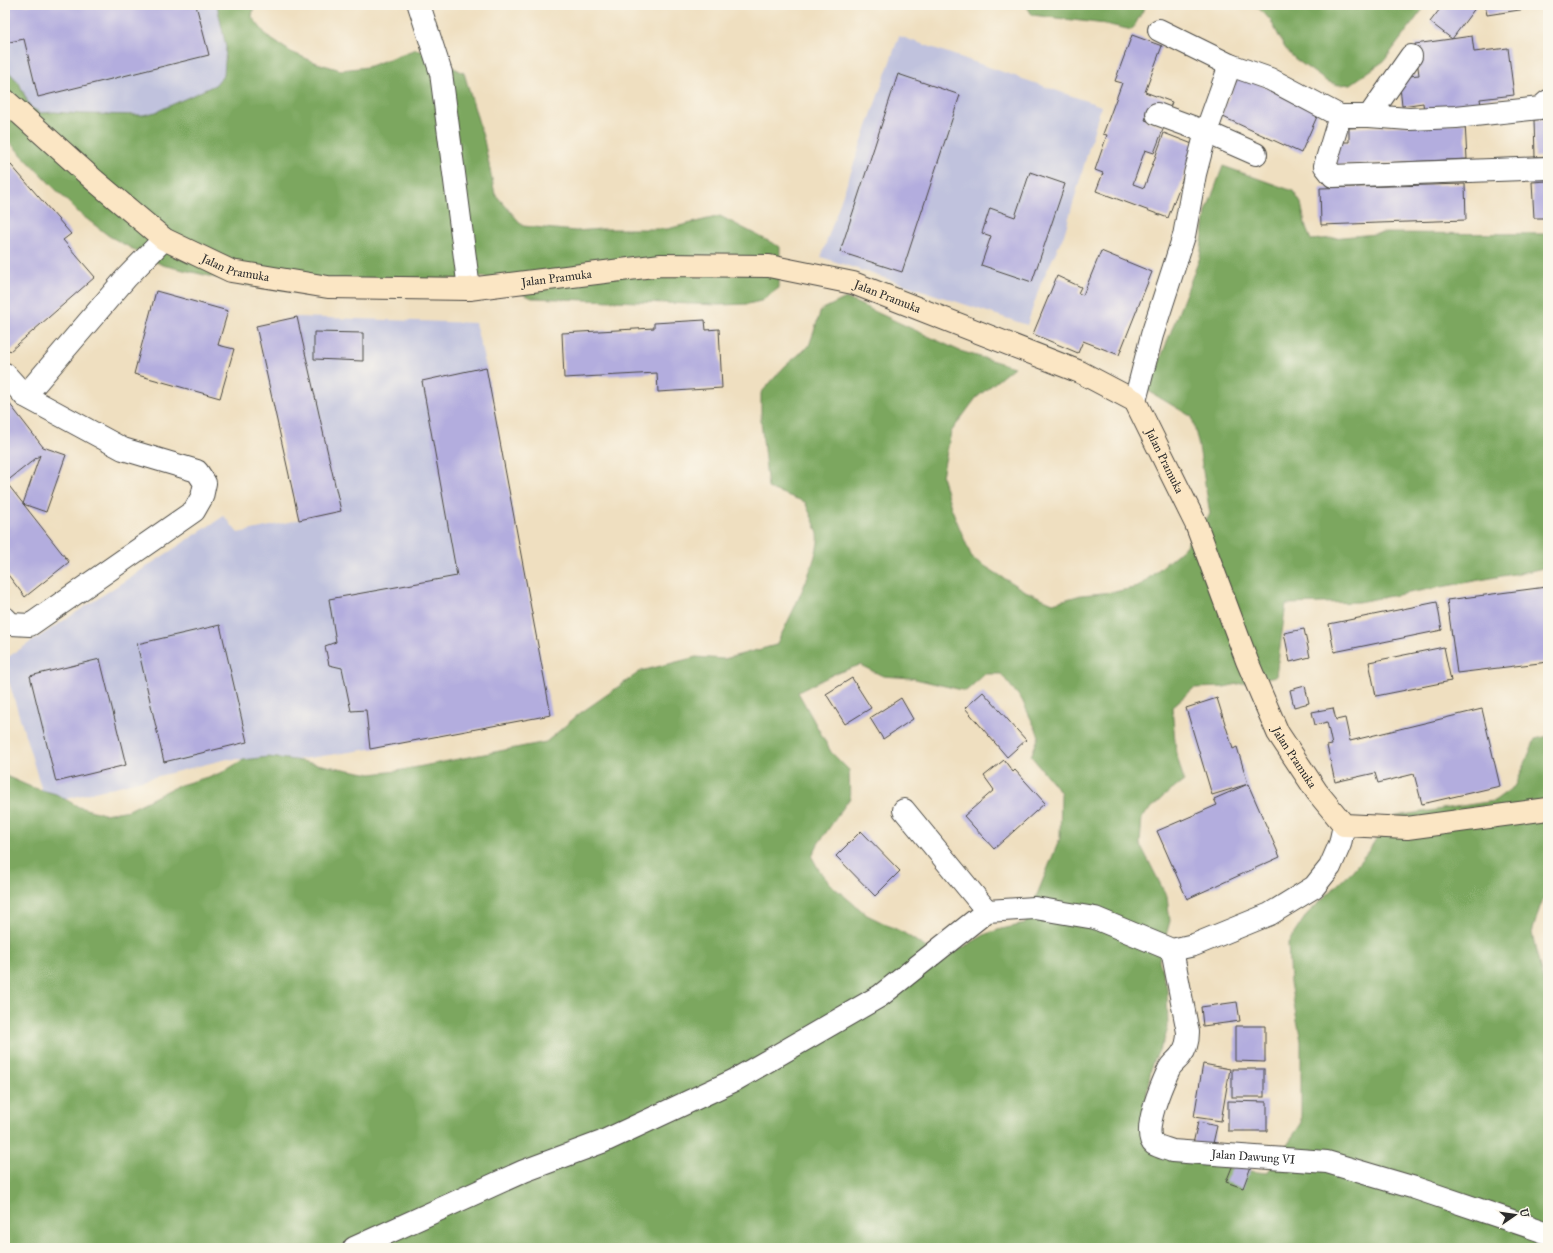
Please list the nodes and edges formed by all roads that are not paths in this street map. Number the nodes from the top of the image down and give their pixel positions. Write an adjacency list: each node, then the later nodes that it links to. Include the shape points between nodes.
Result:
1 (419, 5): 14 (street, via 441,73)
2 (1160, 30): 4 (street)
3 (1411, 56): 9 (street)
4 (1230, 65): 8 (street, via 1270,79); 10 (street)
5 (5, 100): 13 (main road, Jalan Pramuka)
6 (1548, 101): 9 (street, via 1540,108 1456,117 1409,119)
7 (1158, 114): 10 (street)
8 (1340, 116): 9 (street); 12 (street, via 1325,166 1333,176)
9 (1369, 116)
10 (1206, 132): 11 (street); 17 (street, via 1195,174 1184,236 1152,335)
11 (1256, 154)
12 (1548, 168)
13 (164, 239): 14 (main road, Jalan Pramuka, via 231,271 328,287); 16 (street, via 126,278)
14 (469, 289): 17 (main road, Jalan Pramuka, via 660,265 769,266 852,283 1080,372)
15 (5, 374): 16 (street)
16 (25, 396): 18 (street, via 123,449 198,471 205,483 202,497 194,511 30,625 11,624)
17 (1135, 401): 21 (main road, Jalan Pramuka, via 1196,524 1247,661 1278,733 1316,792)
18 (5, 618)
19 (1548, 809): 21 (main road, via 1407,828)
20 (904, 810): 22 (street)
21 (1344, 824): 23 (street, via 1340,844 1330,867 1314,887 1270,914 1194,945)
22 (987, 911): 23 (street, via 1035,908 1095,918); 25 (street, via 880,996 733,1081 602,1142 524,1171)
23 (1172, 950): 24 (street, Jalan Dawung VI, via 1188,1042 1181,1055 1173,1062 1158,1096 1149,1127 1154,1144 1172,1151 1327,1162 1415,1188)
24 (1548, 1233)
25 (354, 1248)

